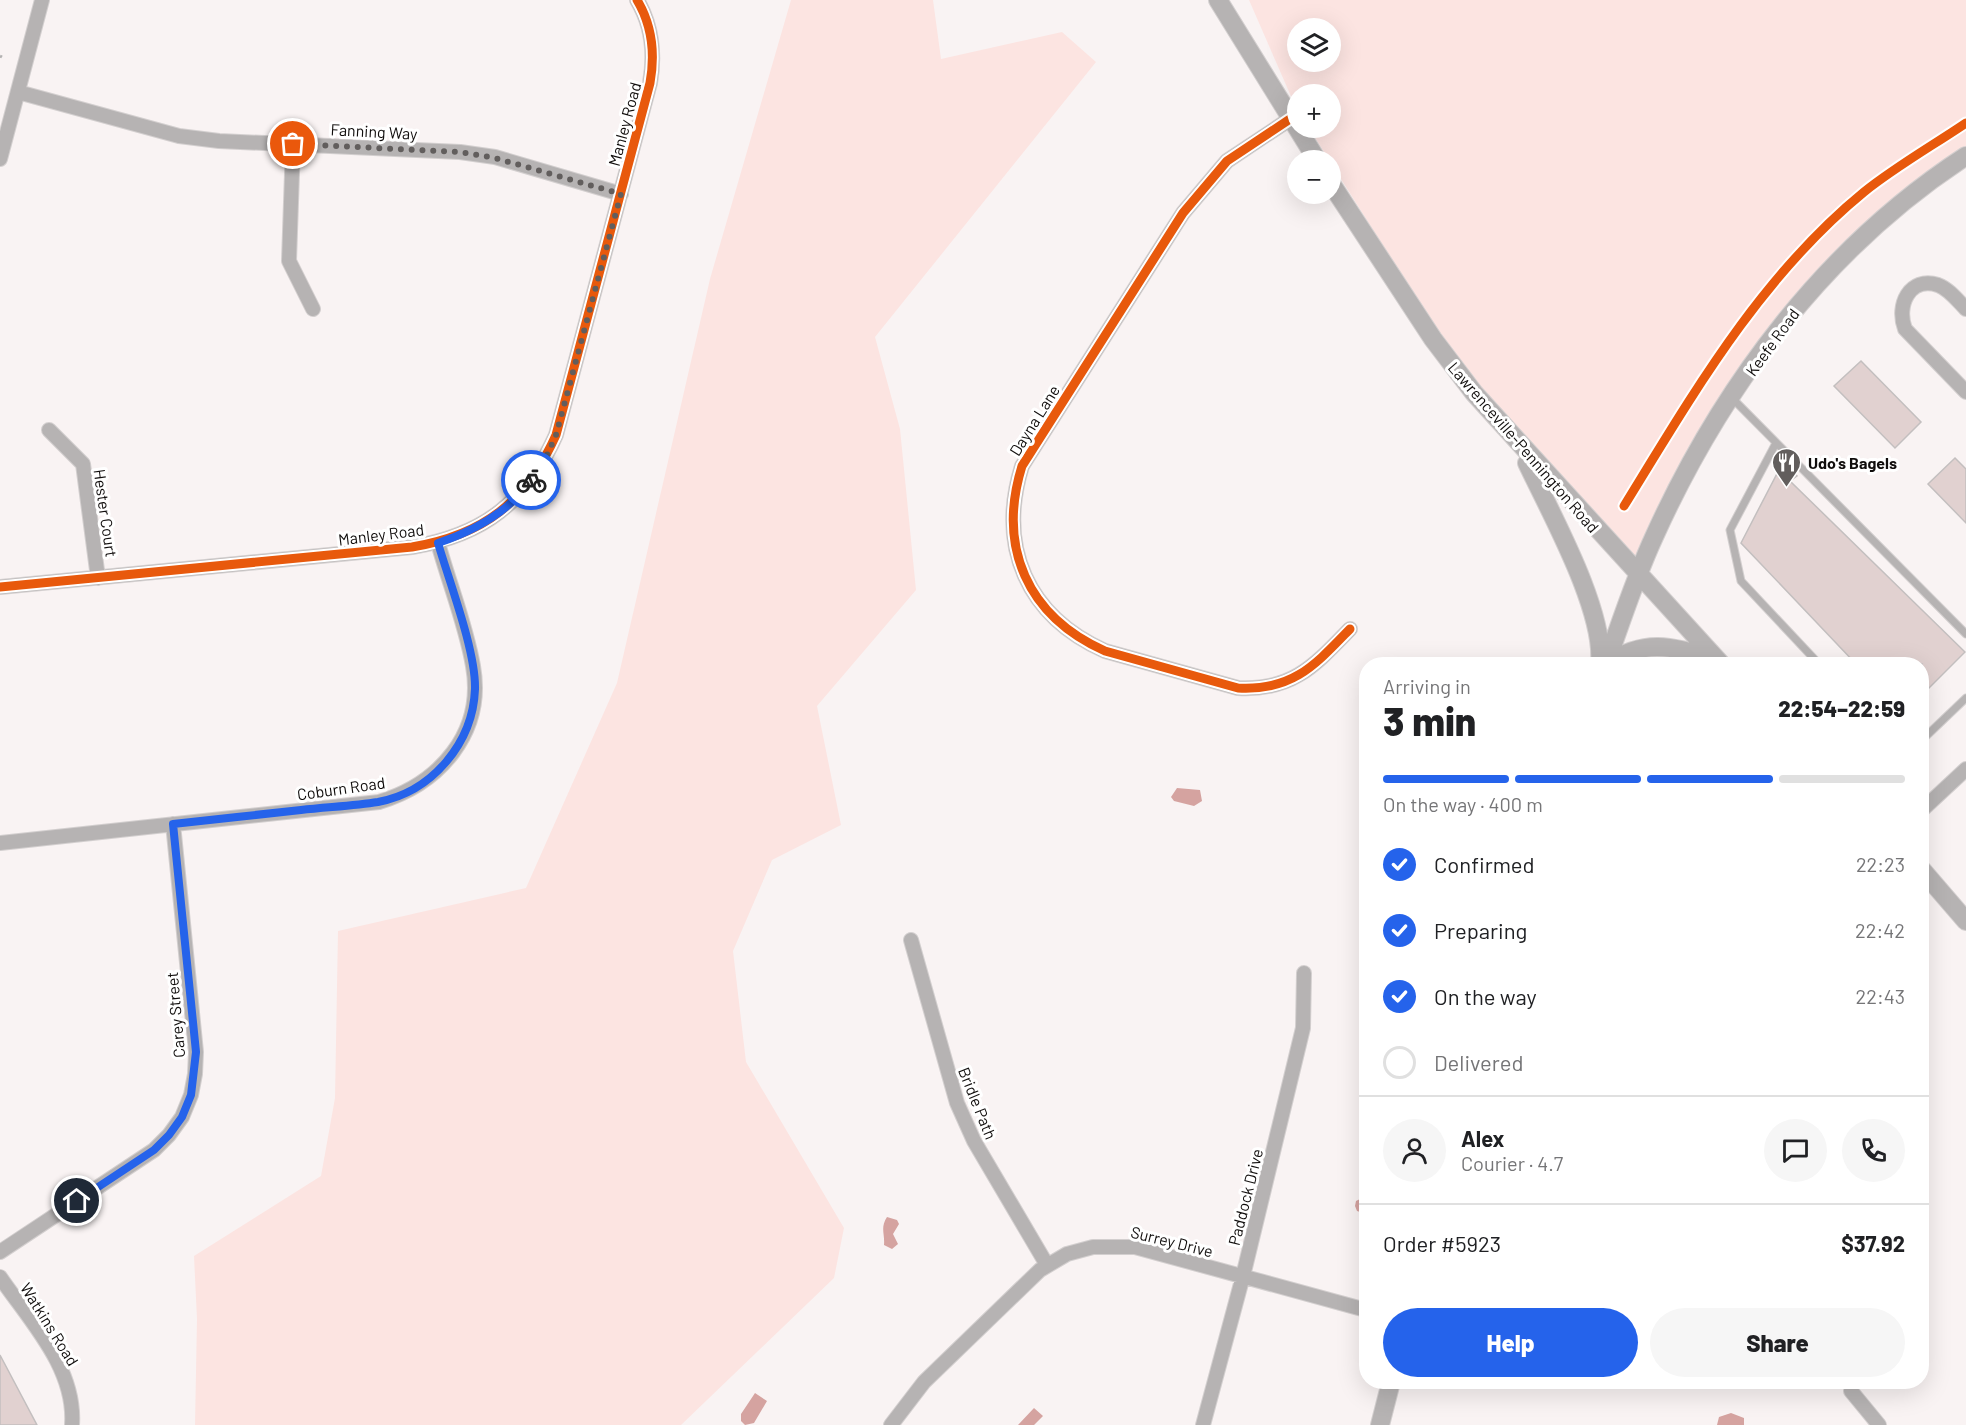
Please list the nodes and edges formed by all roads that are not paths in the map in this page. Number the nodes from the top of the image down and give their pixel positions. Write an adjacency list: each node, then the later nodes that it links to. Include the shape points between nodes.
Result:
1 (42, 0): 4 (street)
2 (637, 0): 10 (street, Manley Road, via 649,29 652,73)
3 (1218, 0): 5 (street)
4 (18, 92): 7 (street, Fanning Way, via 179,136); 9 (street)
5 (1287, 114)
6 (1287, 121): 23 (street, Dayna Lane, via 1227,161 1184,213 1022,466 1015,489 1013,536 1029,585 1063,627 1105,651 1216,682 1259,689 1281,685 1310,670)
7 (293, 144): 10 (street, Fanning Way, via 460,152 495,158); 12 (street, via 289,261)
8 (1966, 156): 15 (street, Keefe Road, via 1915,191 1849,249 1782,325)
9 (0, 159)
10 (621, 194): 19 (street, Manley Road, via 556,435 544,462 529,484 495,516)
11 (1341, 199): 18 (street, Lawrenceville-Pennington Road, via 1433,339)
12 (314, 309)
13 (1966, 309): 14 (street, via 1936,284 1925,284 1906,296 1901,306 1905,329)
14 (1966, 393)
15 (1732, 398): 17 (lane); 20 (street, Keefe Road, via 1669,506)
16 (49, 430): 21 (street, Hester Court, via 83,464)
17 (1776, 443): 24 (lane); 30 (lane, via 1730,530 1741,581)
18 (1519, 445): 20 (street, Lawrenceville-Pennington Road); 25 (street, via 1590,606)
19 (438, 543): 21 (street, Manley Road); 35 (street, Coburn Road, via 473,666 475,689 465,731 438,770 419,786 379,802)
20 (1638, 576): 26 (street, Keefe Road); 29 (street, Lawrenceville-Pennington Road)
21 (98, 578): 22 (street, Manley Road)
22 (0, 587)
23 (1350, 629)
24 (1966, 634)
25 (1601, 657)
26 (1609, 657)
27 (1618, 657): 28 (street, via 1650,646 1675,647)
28 (1704, 657)
29 (1714, 657)
30 (1811, 657)
31 (1966, 699): 32 (lane)
32 (1929, 733)
33 (1966, 769): 34 (street)
34 (1929, 803)
35 (173, 824): 36 (street, Coburn Road); 41 (street, Carey Street, via 196,1052 191,1095 182,1117 154,1150)
36 (0, 843)
37 (1929, 878): 38 (street)
38 (1966, 921)
39 (911, 940): 42 (street, Bridle Path, via 957,1103 974,1140)
40 (1304, 973): 43 (street, Paddock Drive, via 1303,1028)
41 (0, 1252)
42 (1047, 1265): 43 (street, Surrey Drive, via 1067,1254 1114,1245); 49 (street, Surrey Drive, via 924,1382)
43 (1243, 1276): 45 (street, Surrey Drive); 50 (street, Paddock Drive)
44 (0, 1277): 48 (street, Watkins Road, via 63,1373 70,1394)
45 (1359, 1308)
46 (1389, 1389): 51 (street)
47 (1851, 1391): 52 (street)
48 (72, 1425)
49 (891, 1425)
50 (1203, 1425)
51 (1380, 1425)
52 (1879, 1425)

